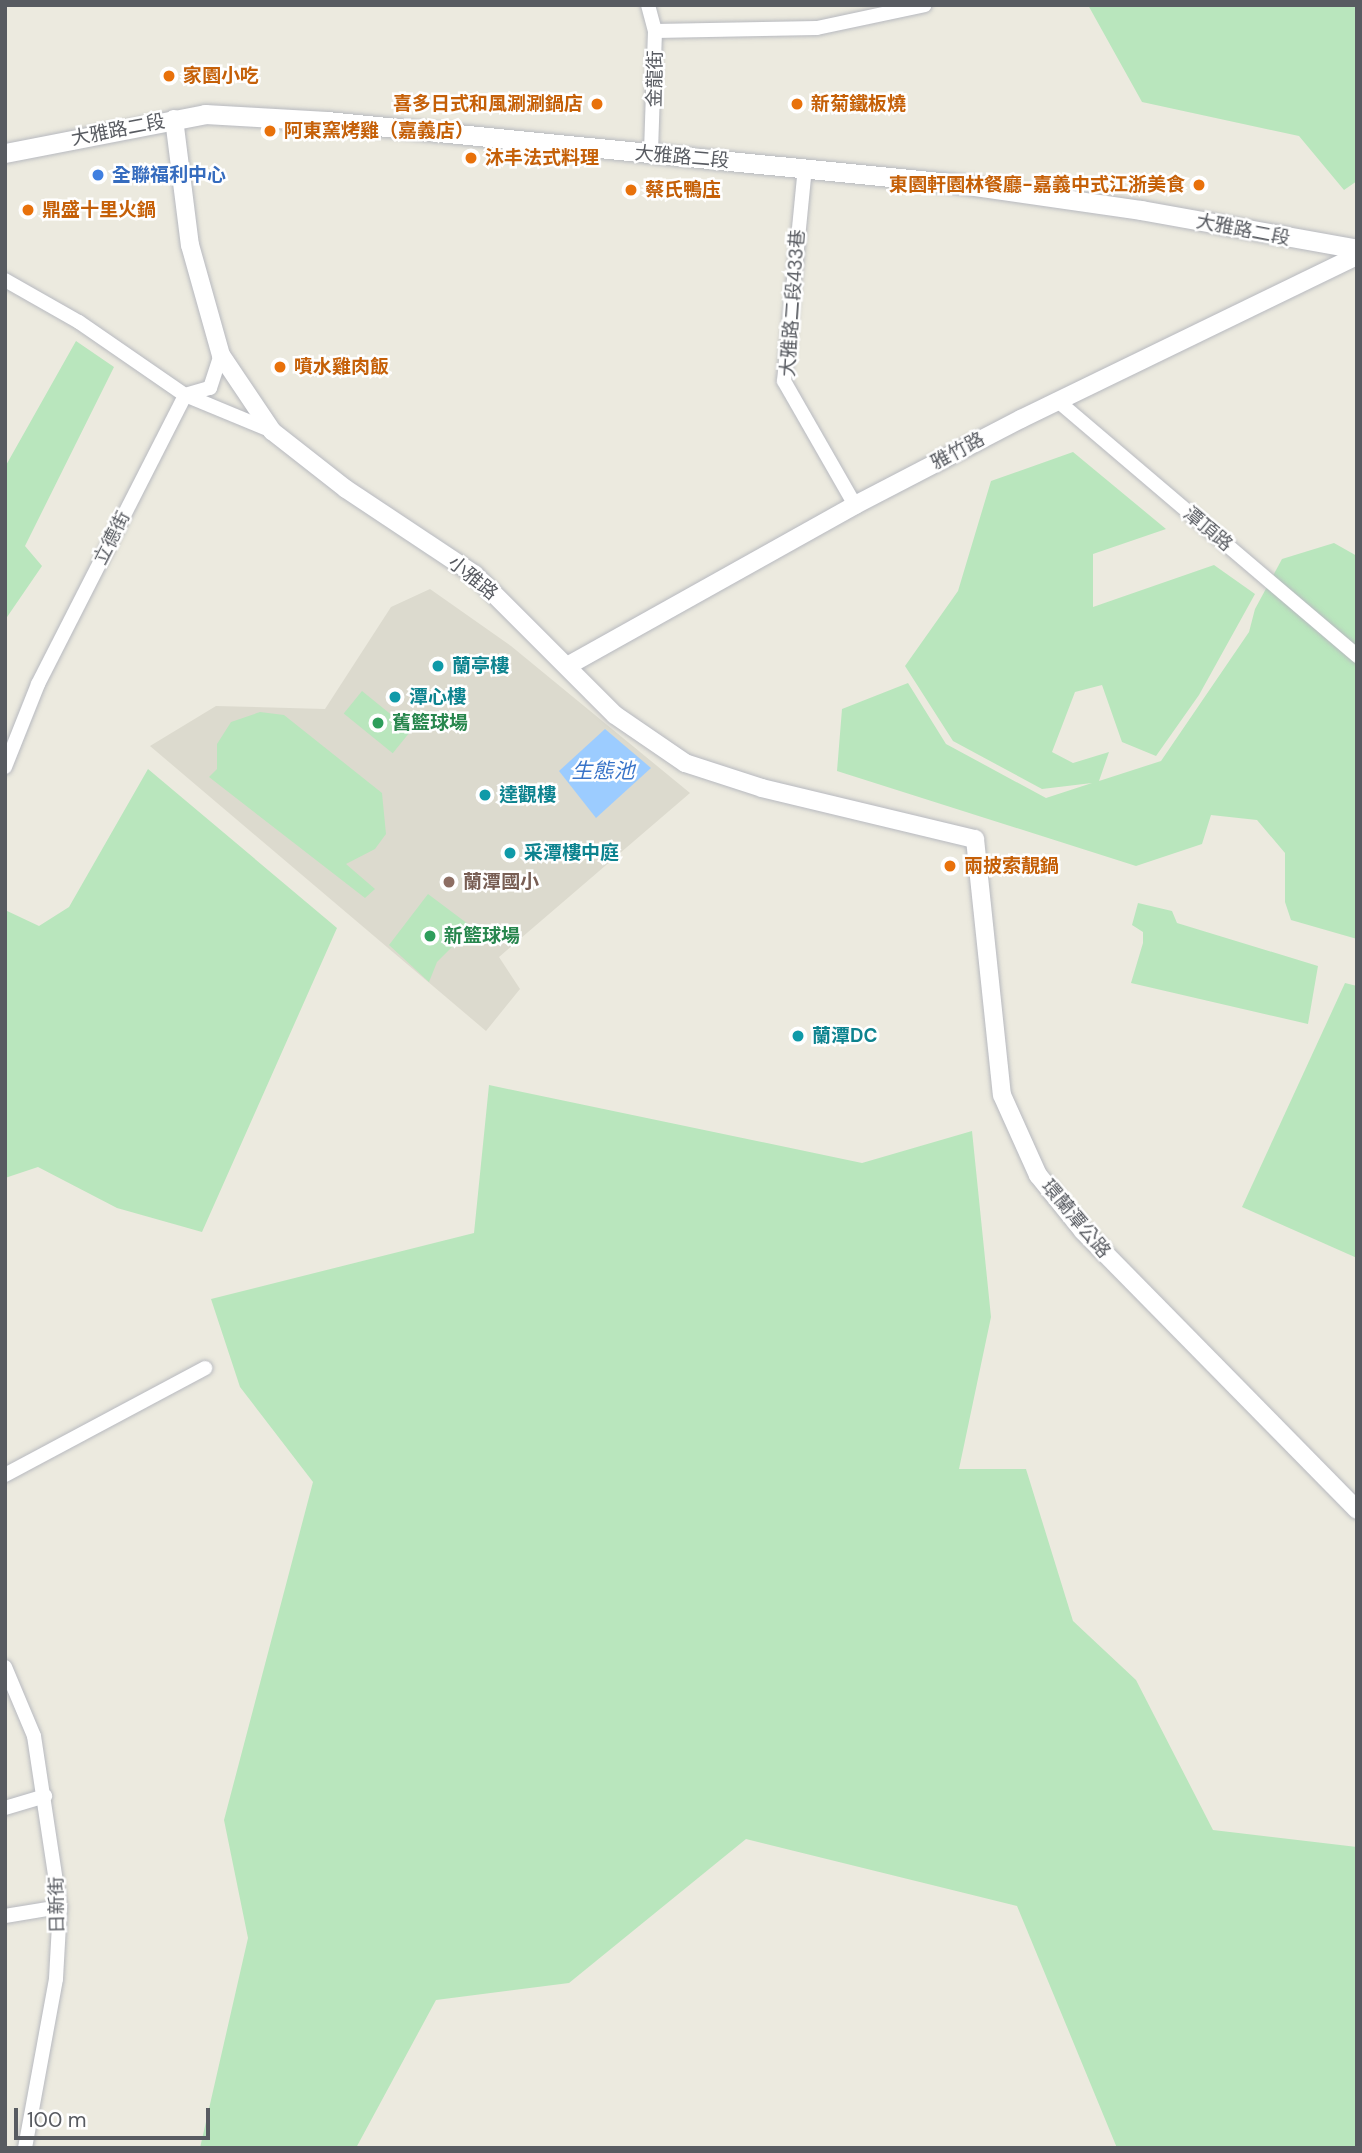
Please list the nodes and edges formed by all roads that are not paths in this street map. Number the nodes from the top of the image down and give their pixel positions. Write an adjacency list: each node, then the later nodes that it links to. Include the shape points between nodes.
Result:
1 (648, 5): 3 (street, 金龍街)
2 (925, 5): 3 (street, via 817,28)
3 (655, 31): 6 (street, 金龍街)
4 (174, 118): 5 (main road, 大雅路二段); 6 (main road, 大雅路二段, via 205,114 327,121); 11 (street, 小雅路, via 190,245)
5 (5, 153)
6 (651, 155): 7 (main road, 大雅路二段)
7 (805, 167): 8 (main road, 大雅路二段, via 1068,199); 15 (street, 大雅路二段433巷, via 784,381)
8 (1357, 249)
9 (1357, 256): 13 (street, 雅竹路)
10 (5, 280): 12 (street, via 79,322)
11 (221, 355): 12 (street, via 210,388); 14 (street, 小雅路)
12 (185, 396): 14 (street); 18 (street, 立德街, via 38,684)
13 (1059, 402): 15 (street, 雅竹路); 16 (street, 潭頂路)
14 (272, 431): 17 (street, 小雅路, via 346,489 474,574)
15 (855, 505): 17 (street, 雅竹路)
16 (1357, 656)
17 (569, 665): 19 (street, 小雅路, via 615,715 685,763 762,788)
18 (5, 767)
19 (975, 839): 22 (street, 環蘭潭公路, via 1002,1096 1038,1175 1083,1231)
20 (205, 1368): 21 (street)
21 (5, 1475)
22 (1357, 1510)
23 (5, 1667): 24 (street, 日新街, via 34,1736)
24 (45, 1796): 25 (street); 26 (street, 日新街)
25 (5, 1808)
26 (60, 1907): 27 (street); 28 (street, 日新街, via 51,2016)
27 (5, 1916)
28 (25, 2148)

